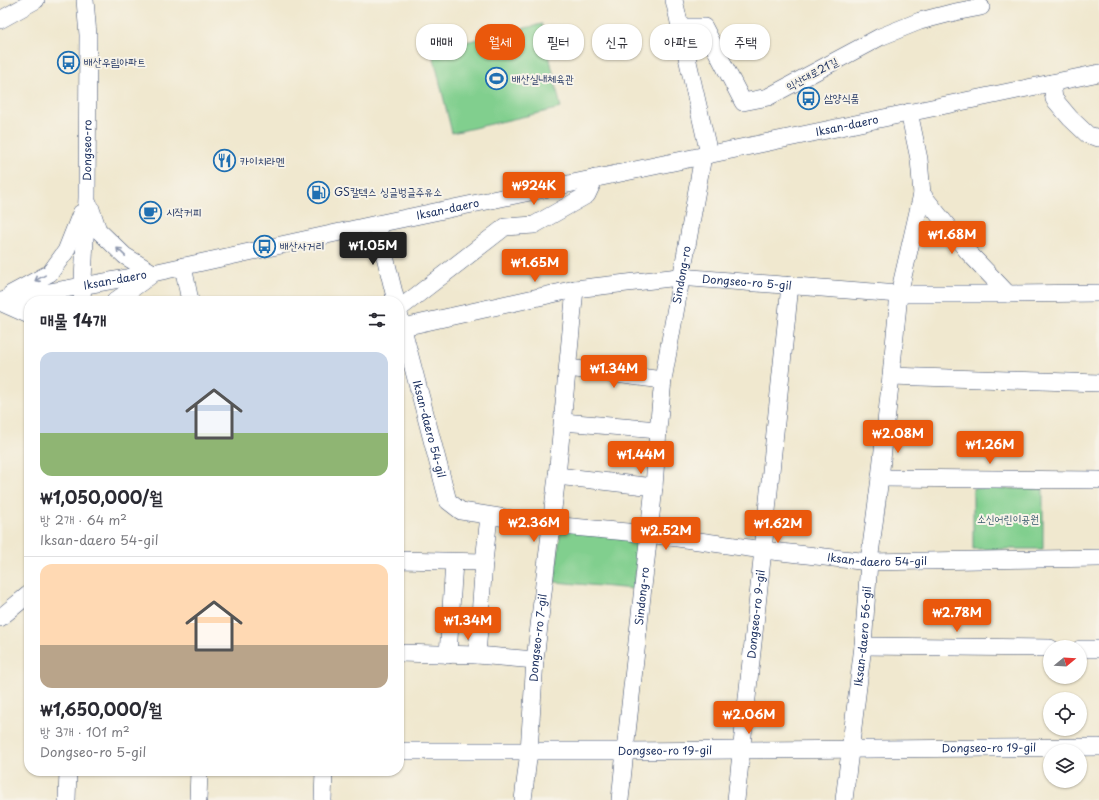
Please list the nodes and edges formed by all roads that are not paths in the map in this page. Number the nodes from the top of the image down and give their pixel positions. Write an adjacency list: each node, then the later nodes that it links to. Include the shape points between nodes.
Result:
1 (36, 0): 5 (street)
2 (85, 0): 16 (street, Dongseo-ro, via 88,35)
3 (674, 0): 6 (street)
4 (981, 7): 7 (street, 익산대로21길, via 920,21 880,37 768,97 743,102)
5 (0, 20)
6 (679, 24)
7 (712, 43)
8 (687, 60): 13 (street)
9 (1099, 72): 10 (street, Iksan-daero)
10 (1052, 83): 11 (street, Iksan-daero); 12 (street, via 1054,99 1070,118 1088,135)
11 (909, 112): 13 (street, Iksan-daero); 15 (street, Iksan-daero 56-gil)
12 (1099, 138)
13 (706, 155): 14 (street, Iksan-daero); 20 (street, Sindong-ro)
14 (595, 178): 17 (street, Iksan-daero); 33 (street, via 587,195 534,225 505,227)
15 (922, 194): 25 (street, Iksan-daero 56-gil); 26 (street, via 968,252)
16 (87, 198): 19 (street, one-way to 16, via 125,256 98,230); 23 (street, Dongseo-ro); 32 (street, one-way to 32, via 66,251 50,273)
17 (377, 224): 18 (street, Iksan-daero); 30 (street)
18 (183, 266): 19 (street, Iksan-daero); 29 (street)
19 (153, 273): 23 (street, Iksan-daero); 28 (street)
20 (681, 277): 21 (street, Dongseo-ro 5-gil); 22 (street, Dongseo-ro 5-gil); 39 (street, Sindong-ro)
21 (790, 285): 25 (street, Dongseo-ro 5-gil); 50 (street, Dongseo-ro 9-gil)
22 (575, 289): 35 (street, Dongseo-ro 5-gil); 37 (street, Dongseo-ro 7-gil)
23 (82, 293): 27 (street, Iksan-daero)
24 (1099, 293): 26 (street, Dongseo-ro 5-gil)
25 (899, 294): 26 (street, Dongseo-ro 5-gil); 38 (street, Iksan-daero 56-gil)
26 (1008, 294)
27 (51, 296)
28 (122, 296)
29 (189, 296)
30 (395, 296)
31 (24, 299): 32 (street, Iksan-daero)
32 (0, 301): 34 (street)
33 (404, 306)
34 (24, 312)
35 (404, 322)
36 (404, 338): 47 (street, Iksan-daero 54-gil, via 448,501 461,511)
37 (568, 368): 39 (street); 41 (street, Dongseo-ro 7-gil)
38 (891, 376): 40 (street); 44 (street, Iksan-daero 56-gil)
39 (663, 380): 42 (street, Sindong-ro)
40 (1099, 383)
41 (563, 422): 42 (street); 43 (street, Dongseo-ro 7-gil)
42 (658, 430): 46 (street, Sindong-ro)
43 (557, 476): 46 (street); 48 (street, Dongseo-ro 7-gil)
44 (880, 478): 45 (street); 55 (street, Iksan-daero 56-gil)
45 (1099, 480)
46 (654, 487): 49 (street, Sindong-ro)
47 (489, 516): 48 (street, Iksan-daero 54-gil); 54 (street)
48 (550, 525): 49 (street, Iksan-daero 54-gil); 65 (street, Dongseo-ro 7-gil)
49 (649, 534): 50 (street, Iksan-daero 54-gil); 71 (street, Sindong-ro)
50 (763, 550): 55 (street, Iksan-daero 54-gil); 68 (street, Dongseo-ro 9-gil)
51 (1099, 558): 55 (street, Iksan-daero 54-gil)
52 (404, 560): 53 (street)
53 (454, 562): 54 (street); 63 (street)
54 (484, 562): 64 (street)
55 (869, 562): 58 (street, Iksan-daero 56-gil)
56 (24, 598): 57 (street)
57 (0, 618)
58 (863, 646): 59 (street); 67 (street, Iksan-daero 56-gil)
59 (1043, 648)
60 (1087, 649): 61 (street)
61 (1099, 649)
62 (404, 653): 63 (street)
63 (448, 655): 64 (street)
64 (477, 655): 65 (street)
65 (535, 660): 70 (street, Dongseo-ro 7-gil)
66 (1099, 747): 67 (street, Dongseo-ro 19-gil)
67 (850, 748): 68 (street, Dongseo-ro 19-gil); 81 (street, Iksan-daero 56-gil)
68 (741, 750): 71 (street, Dongseo-ro 19-gil); 80 (street, Dongseo-ro 9-gil)
69 (404, 751): 70 (street, Dongseo-ro 19-gil)
70 (528, 751): 71 (street, Dongseo-ro 19-gil); 78 (street, Dongseo-ro 7-gil)
71 (625, 751): 79 (street, Sindong-ro)
72 (68, 776): 75 (street)
73 (199, 776): 76 (street)
74 (324, 776): 77 (street)
75 (67, 800)
76 (198, 800)
77 (323, 800)
78 (523, 800)
79 (620, 800)
80 (736, 800)
81 (844, 800)

